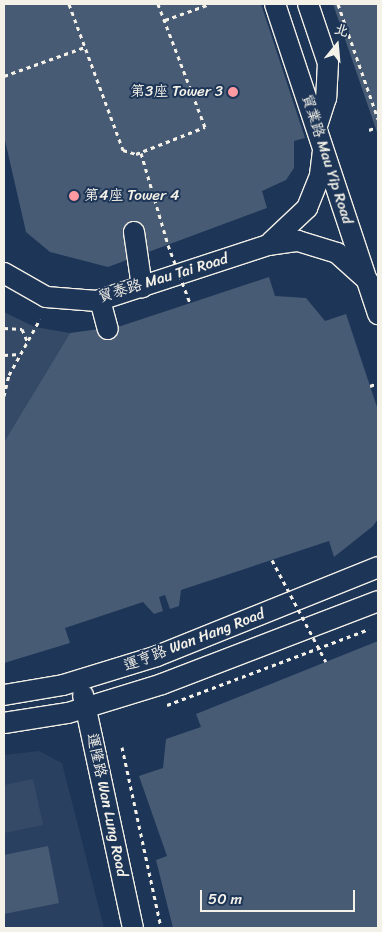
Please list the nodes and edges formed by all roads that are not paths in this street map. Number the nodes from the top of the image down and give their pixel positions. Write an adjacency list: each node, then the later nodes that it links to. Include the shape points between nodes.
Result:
1 (275, 4): 3 (street, 貿業路 Mau Yip Road)
2 (308, 4): 3 (street, via 329,74)
3 (316, 125): 4 (street, 貿業路 Mau Yip Road)
4 (323, 145): 6 (street, 貿泰路 Mau Tai Road, via 320,175 307,208); 8 (street, 貿業路 Mau Yip Road)
5 (134, 232): 9 (street)
6 (268, 245): 8 (street, 貿泰路 Mau Tai Road, via 298,241 320,246 345,259); 9 (street, 貿泰路 Mau Tai Road)
7 (4, 273): 10 (street, 貿泰路 Mau Tai Road, via 46,297)
8 (368, 281): 11 (street, 貿業路 Mau Yip Road)
9 (142, 287): 10 (street, 貿泰路 Mau Tai Road)
10 (100, 300): 12 (street)
11 (378, 314)
12 (108, 329)
13 (378, 567): 15 (street, 運亨路 Wan Hang Road, via 156,656)
14 (378, 601): 17 (street, 運亨路 Wan Hang Road, via 162,684)
15 (80, 681): 16 (street, 運亨路 Wan Hang Road); 17 (street, 運隆路 Wan Lung Road)
16 (4, 695)
17 (86, 708): 18 (street, 運亨路 Wan Hang Road); 19 (street, 運隆路 Wan Lung Road)
18 (4, 723)
19 (133, 928)

